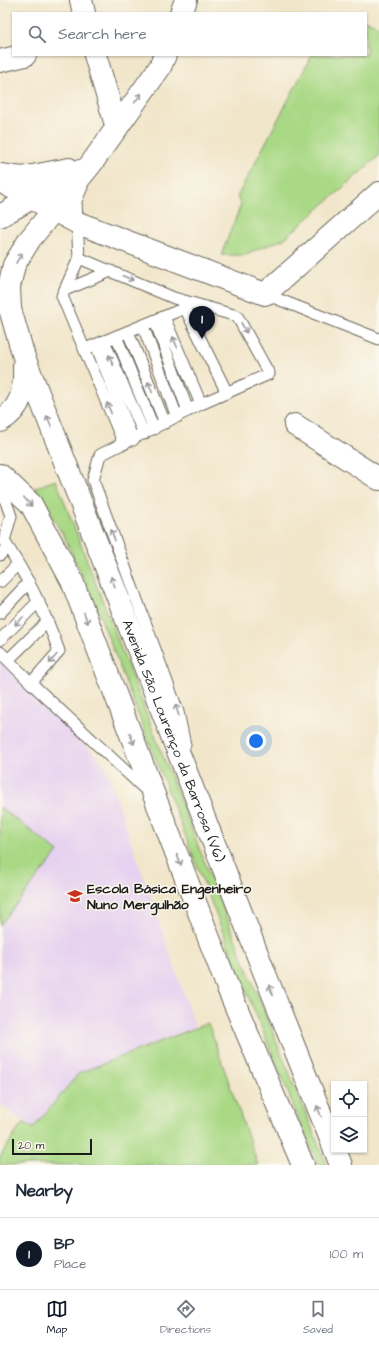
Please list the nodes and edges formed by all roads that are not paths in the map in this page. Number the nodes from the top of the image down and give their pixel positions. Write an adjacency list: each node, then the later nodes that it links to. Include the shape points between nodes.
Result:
1 (81, 0): 3 (main road)
2 (186, 0): 4 (main road)
3 (84, 12)
4 (181, 12)
5 (20, 56): 8 (main road)
6 (95, 56): 9 (main road)
7 (165, 56): 9 (main road, Avenida São Lourenço da Barrosa (V6), one-way to 7, via 160,67)
8 (0, 61)
9 (117, 128): 10 (main road, Avenida São Lourenço da Barrosa (V6))
10 (91, 164): 11 (main road, via 22,178); 14 (main road); 15 (main road, Avenida São Lourenço da Barrosa (V6)); 17 (lane, via 76,201)
11 (0, 175)
12 (0, 180): 14 (main road)
13 (379, 193): 21 (main road)
14 (31, 197): 15 (main road); 16 (main road)
15 (53, 210): 17 (main road); 22 (main road, Avenida São Lourenço da Barrosa (V6), one-way to 15, via 14,266 30,239)
16 (0, 216)
17 (78, 223): 18 (lane); 21 (main road)
18 (79, 258): 19 (lane); 20 (lane)
19 (112, 271): 20 (lane); 31 (lane, one-way to 31, via 174,298 237,316 269,374)
20 (65, 290): 29 (lane, via 62,296)
21 (265, 294): 27 (lane)
22 (5, 302): 30 (main road, Avenida São Lourenço da Barrosa (V6))
23 (159, 319): 24 (lane); 31 (lane, via 185,308); 32 (lane, one-way to 23); 33 (lane)
24 (143, 326): 25 (lane); 34 (lane)
25 (128, 332): 26 (lane); 36 (lane, one-way to 25)
26 (116, 336): 28 (lane); 38 (lane)
27 (379, 339)
28 (100, 343): 29 (lane); 39 (lane, one-way to 28); 40 (lane)
29 (85, 349): 40 (lane, one-way to 29)
30 (24, 356): 35 (main road, Avenida São Lourenço da Barrosa (V6), via 25,385 19,404); 56 (main road, Avenida São Lourenço da Barrosa (V6), one-way to 30)
31 (227, 393): 32 (lane)
32 (201, 404): 33 (lane)
33 (188, 411): 34 (lane)
34 (177, 417): 36 (lane)
35 (0, 422)
36 (164, 423): 38 (lane)
37 (295, 425): 41 (main road)
38 (154, 428): 39 (lane)
39 (144, 434): 40 (lane)
40 (129, 442): 56 (lane, one-way to 40, via 178,712 93,480 100,455)
41 (379, 479)
42 (1, 488): 43 (lane); 57 (main road, one-way to 57, via 31,504 72,581)
43 (11, 516): 44 (lane); 45 (lane)
44 (0, 528)
45 (4, 551): 46 (lane)
46 (18, 564): 47 (lane); 48 (lane)
47 (0, 582)
48 (29, 582): 49 (lane); 50 (lane)
49 (39, 601): 51 (lane); 52 (lane, one-way to 52)
50 (0, 613)
51 (48, 621): 54 (lane); 55 (lane, one-way to 55, via 59,651)
52 (0, 640)
53 (0, 652): 54 (lane)
54 (8, 660): 55 (lane)
55 (31, 683): 57 (lane)
56 (194, 789): 58 (main road, Avenida São Lourenço da Barrosa (V6), one-way to 56)
57 (155, 798): 60 (main road, one-way to 60, via 228,988)
58 (331, 1140)
59 (336, 1153): 61 (main road)
60 (303, 1165)
61 (341, 1165)

